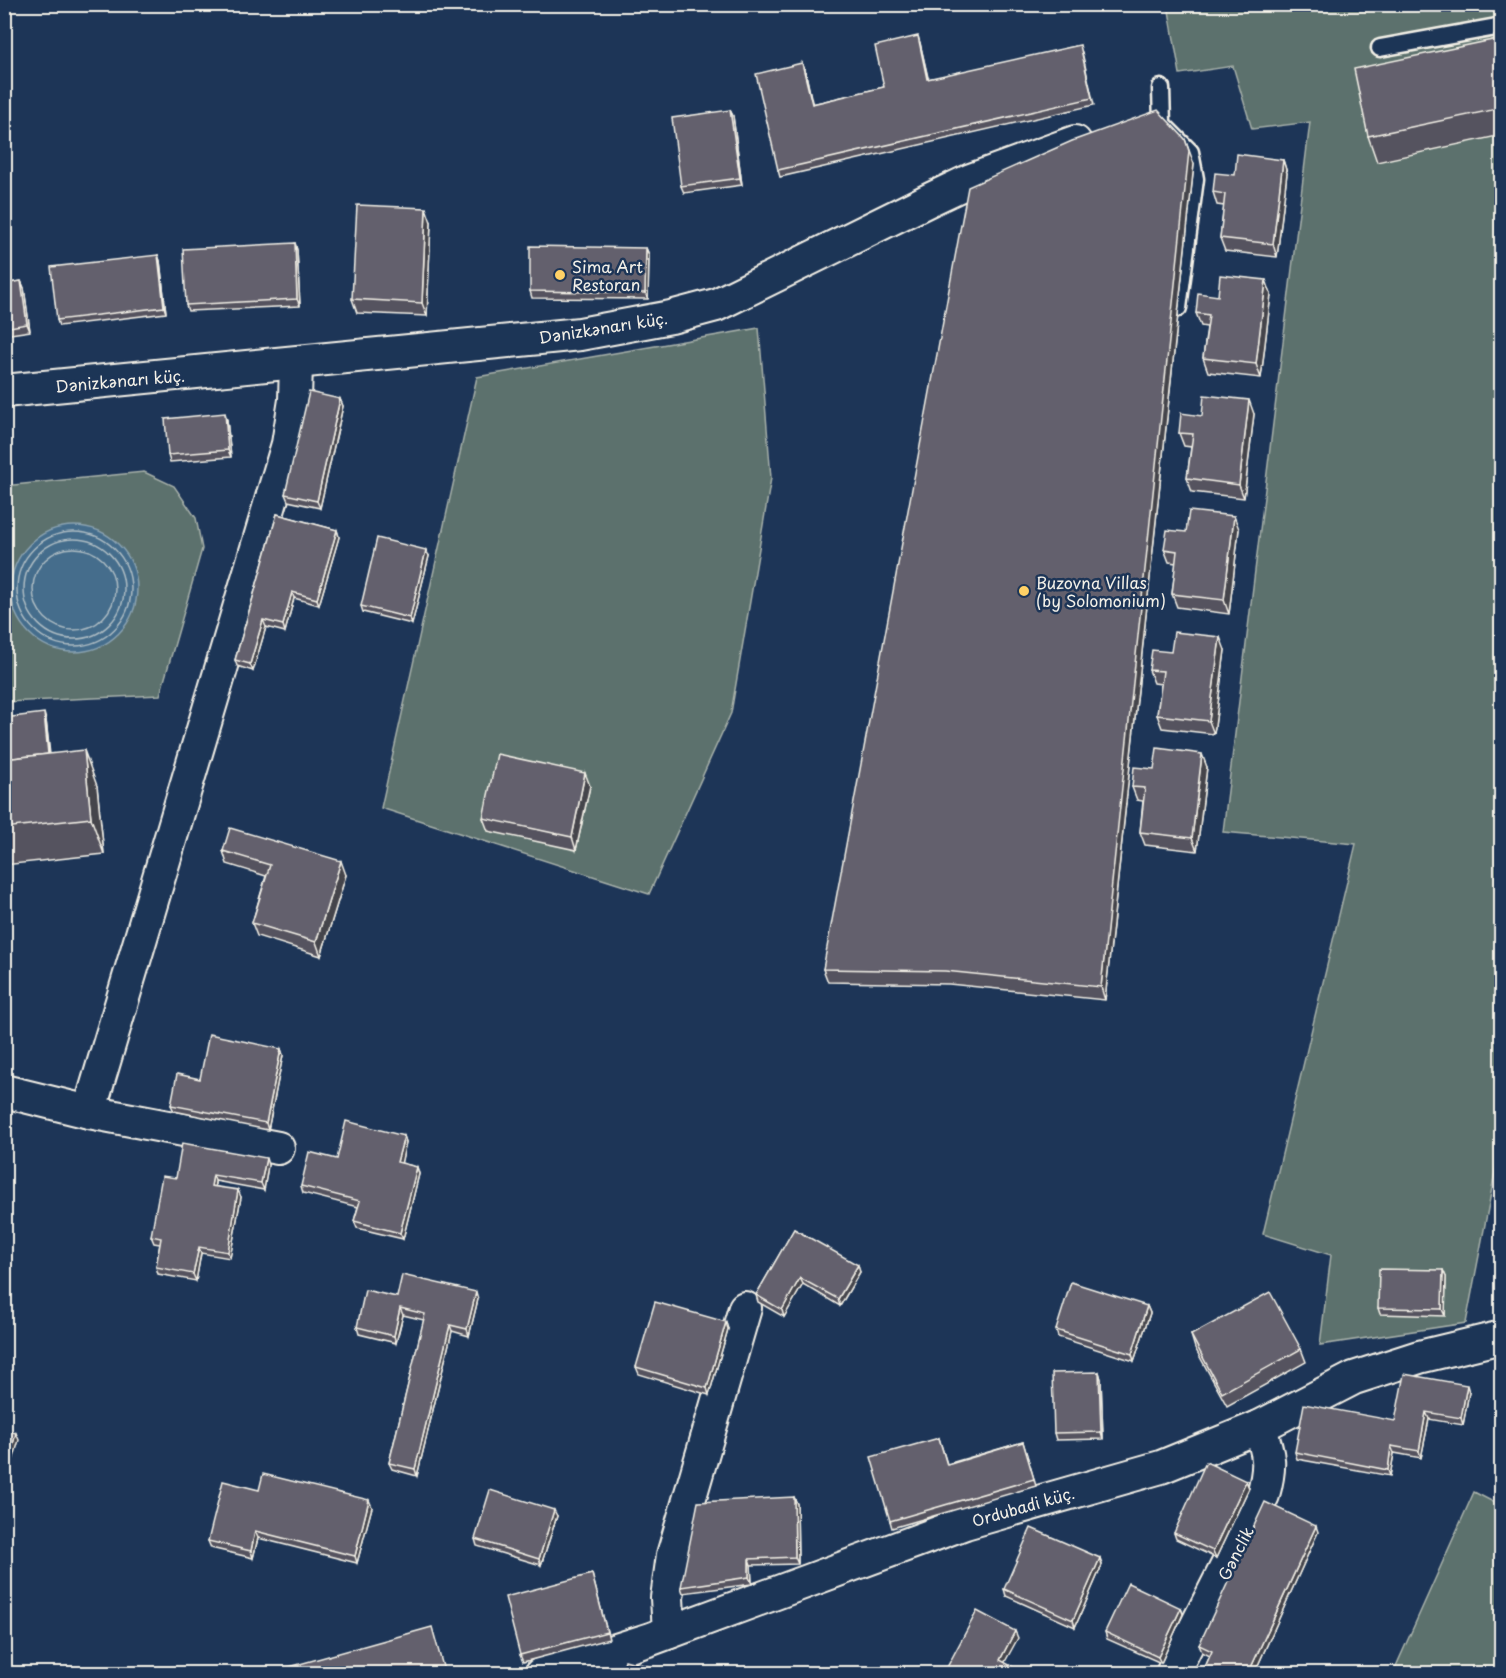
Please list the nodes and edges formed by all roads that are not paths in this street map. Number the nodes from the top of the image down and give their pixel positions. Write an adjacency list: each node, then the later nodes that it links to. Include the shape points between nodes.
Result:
1 (1502, 26): 2 (lane)
2 (1380, 48)
3 (1161, 88): 5 (lane, via 1149,123 1190,152 1195,179)
4 (1083, 147): 6 (street, Dənizkənarı küç., via 942,193 716,304 671,317 580,334)
5 (1176, 320)
6 (296, 363): 7 (street, Dənizkənarı küç.); 9 (street, via 288,444)
7 (4, 391)
8 (4, 1091): 9 (street)
9 (89, 1112): 10 (street)
10 (278, 1148)
11 (745, 1308): 14 (street, via 674,1555 667,1598)
12 (1502, 1337): 13 (street, Ordubadi küç., via 1354,1378)
13 (1259, 1427): 14 (street, Ordubadi küç., via 1161,1467 937,1533); 16 (street, Gənclik, via 1268,1450 1270,1470 1263,1495)
14 (669, 1632): 15 (street, Ordubadi küç.)
15 (541, 1674)
16 (1172, 1674)

